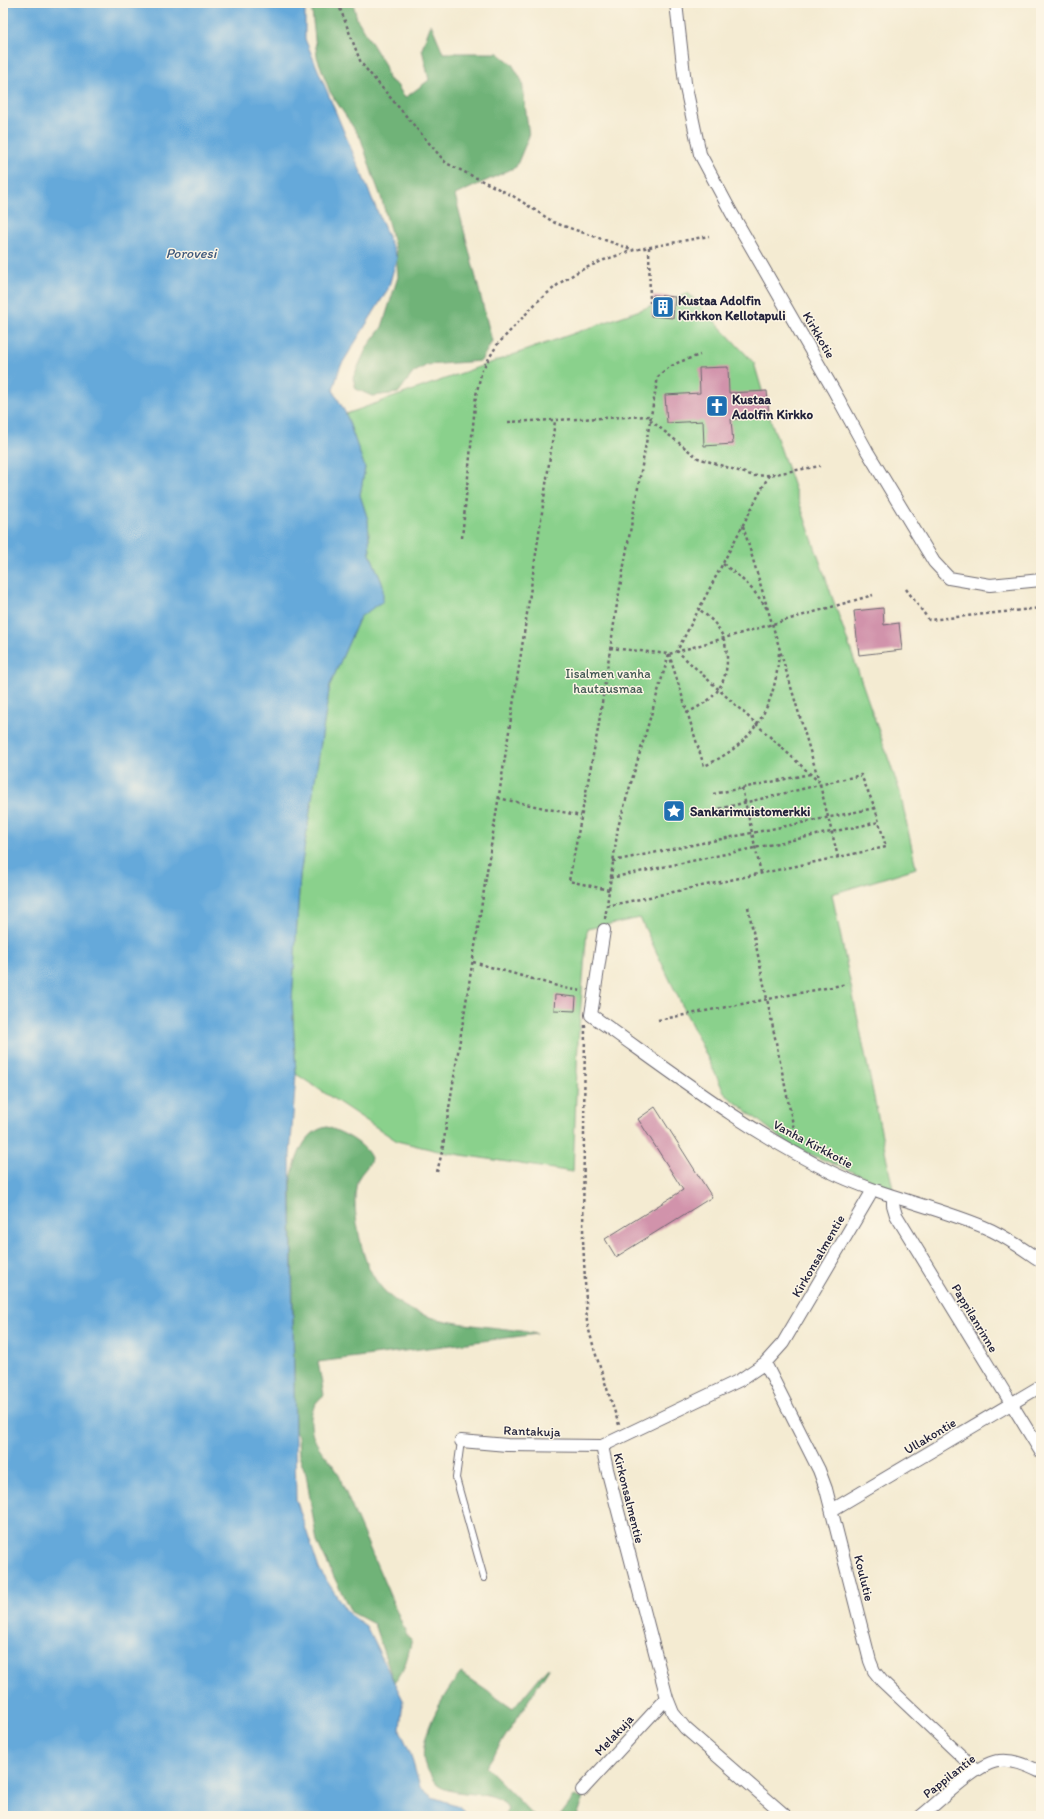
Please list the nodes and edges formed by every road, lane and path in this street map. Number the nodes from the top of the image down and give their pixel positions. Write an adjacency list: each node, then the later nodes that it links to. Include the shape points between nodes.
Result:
1 (338, 3): 5 (path, via 361,63 446,163 513,196 555,222)
2 (676, 3): 17 (street, Kirkkotie, via 685,83 700,154 866,451 934,562 949,578 990,585)
3 (709, 236): 4 (path)
4 (649, 247): 5 (path); 6 (path)
5 (634, 250): 15 (path, via 579,271 560,283 538,301 497,345 482,370 476,395)
6 (650, 303)
7 (700, 355): 8 (path, via 677,363 664,370 658,377)
8 (651, 416): 9 (path); 10 (path)
9 (650, 420): 13 (path, via 698,458 754,476); 25 (path)
10 (555, 421): 11 (path); 37 (path)
11 (508, 422)
12 (820, 466): 13 (path)
13 (769, 475): 14 (path)
14 (743, 526): 16 (path); 22 (path)
15 (462, 538)
16 (723, 564): 21 (path); 22 (path, via 753,589)
17 (1041, 580)
18 (906, 589): 20 (path, via 929,620)
19 (873, 595): 23 (path)
20 (1041, 608)
21 (699, 609): 24 (path, via 714,623); 27 (path)
22 (769, 612): 23 (path)
23 (772, 624): 24 (path); 26 (path)
24 (723, 637): 27 (path); 29 (path, via 726,672)
25 (610, 648): 28 (path); 41 (path)
26 (780, 649): 31 (path, via 771,698); 33 (path)
27 (677, 650): 28 (path); 29 (path)
28 (669, 654): 30 (path); 48 (path, via 618,827)
29 (719, 689): 30 (path, via 703,704); 31 (path)
30 (687, 713): 31 (path, via 704,766 730,753)
31 (757, 725): 32 (path)
32 (810, 774): 33 (path); 35 (path)
33 (819, 782): 34 (path)
34 (820, 786): 38 (path); 39 (path, via 861,775); 42 (path)
35 (742, 788): 36 (path); 38 (path)
36 (713, 794)
37 (498, 798): 41 (path); 55 (path)
38 (746, 803): 40 (path); 44 (path)
39 (875, 808): 42 (path); 43 (path)
40 (714, 810)
41 (581, 816): 51 (path, via 569,881)
42 (828, 817): 44 (path); 45 (path)
43 (879, 822): 45 (path); 47 (path, via 886,847)
44 (753, 832): 46 (path); 48 (path)
45 (832, 832): 46 (path); 47 (path)
46 (756, 848): 49 (path); 50 (path)
47 (838, 857): 49 (path)
48 (613, 861): 50 (path)
49 (761, 873): 52 (path)
50 (610, 878): 51 (path)
51 (609, 890): 52 (path)
52 (606, 906): 54 (path)
53 (748, 907): 58 (path)
54 (604, 930): 57 (street)
55 (473, 962): 57 (path); 62 (path)
56 (847, 984): 58 (path)
57 (594, 994): 59 (street)
58 (767, 999): 60 (path); 61 (path)
59 (591, 1015): 63 (street, Vanha Kirkkotie, via 730,1113 781,1145 831,1172); 69 (path, via 584,1026 583,1239 587,1324)
60 (658, 1020)
61 (797, 1139)
62 (437, 1172)
63 (873, 1190): 64 (street, Vanha Kirkkotie); 66 (street, Kirkonsalmentie, via 783,1343)
64 (893, 1197): 65 (street, Vanha Kirkkotie, via 985,1227); 68 (street, Pappilanrinne, via 896,1215)
65 (1041, 1261)
66 (765, 1363): 69 (street, Kirkonsalmentie, via 740,1380); 73 (street, Koulutie, via 819,1470)
67 (1041, 1386): 68 (street, Ullakontie)
68 (1011, 1404): 72 (street, Pappilanrinne); 73 (street, Ullakontie)
69 (624, 1437): 71 (street, Kirkonsalmentie)
70 (461, 1441): 71 (street, Rantakuja, via 507,1445); 74 (lane, via 456,1478)
71 (602, 1446): 75 (street, Kirkonsalmentie)
72 (1041, 1452)
73 (832, 1510): 76 (street, Koulutie, via 874,1671)
74 (484, 1578)
75 (667, 1698): 78 (street, Melakuja); 79 (street, Kirkonsalmentie, via 673,1713 685,1728)
76 (976, 1770): 77 (street, Pappilantie, via 999,1760 1026,1765); 80 (street, Pappilantie)
77 (1041, 1772)
78 (582, 1790)
79 (786, 1816)
80 (921, 1816)

